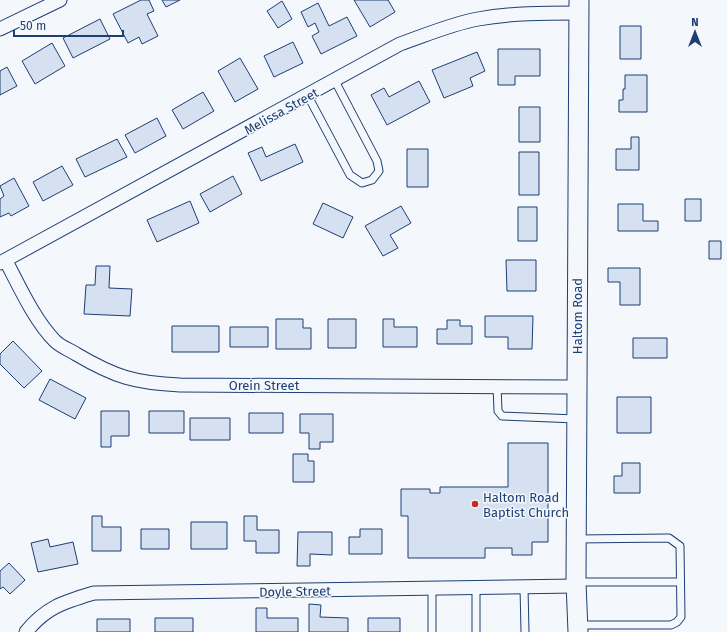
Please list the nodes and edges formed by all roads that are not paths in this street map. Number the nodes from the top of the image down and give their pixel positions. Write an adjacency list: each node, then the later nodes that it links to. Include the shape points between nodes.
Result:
1 (60, 0): 3 (street)
2 (579, 6): 4 (street, Melissa Street, via 478,19 444,28 400,44); 8 (main road, Haltom Road)
3 (0, 29)
4 (335, 81): 5 (street, Melissa Street); 5 (lane, via 377,161 379,171 372,180 362,183 350,175)
5 (308, 96): 6 (street, Melissa Street)
6 (3, 262): 7 (street, Orein Street, via 28,305 56,342 120,377 147,384)
7 (497, 386): 8 (street, Orein Street); 9 (lane, via 498,410 502,416)
8 (577, 387): 9 (main road, Haltom Road)
9 (577, 419): 10 (main road, Haltom Road)
10 (577, 539): 11 (lane, via 669,538 680,546); 12 (main road, Haltom Road)
11 (680, 582): 12 (lane); 16 (lane, via 681,617 671,625)
12 (576, 584): 13 (street, Doyle Street); 16 (main road, Haltom Road)
13 (524, 587): 15 (street, Doyle Street); 20 (lane)
14 (432, 588): 15 (street, Doyle Street); 17 (street, Doyle Street, via 94,593 60,603 43,614); 18 (lane)
15 (476, 588): 19 (lane)
16 (578, 629)
17 (26, 632)
18 (432, 632)
19 (476, 632)
20 (525, 632)

